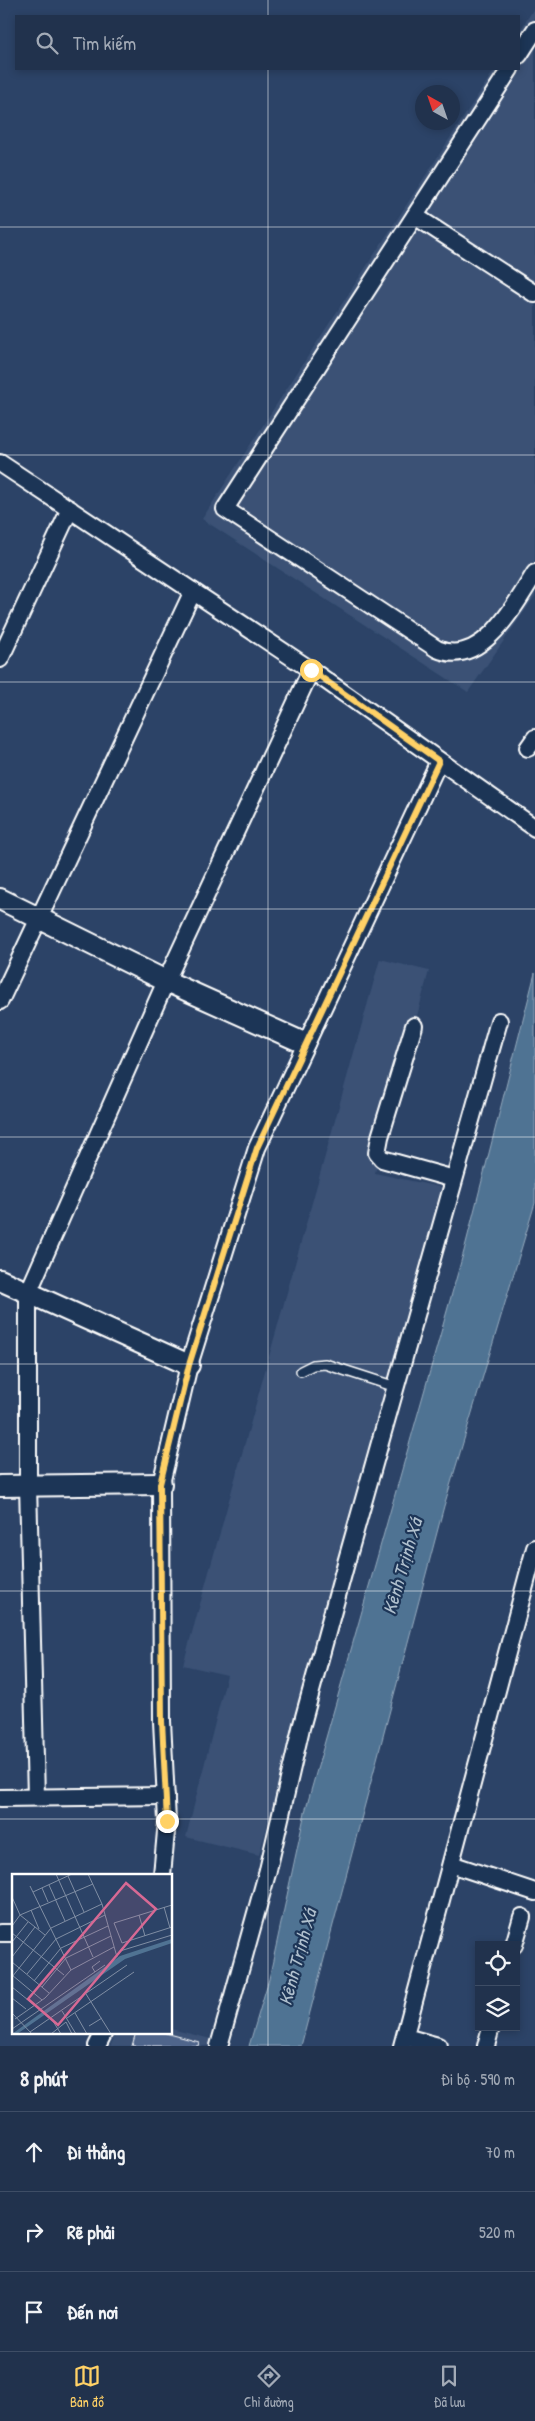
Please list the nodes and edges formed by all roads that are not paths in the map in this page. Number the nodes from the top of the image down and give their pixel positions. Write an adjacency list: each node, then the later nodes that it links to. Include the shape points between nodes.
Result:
1 (535, 30): 2 (street)
2 (520, 53)
3 (509, 70): 4 (street)
4 (415, 216): 5 (street); 8 (street, via 225,509 447,653 465,651 495,631)
5 (535, 294)
6 (0, 463): 7 (street)
7 (70, 509): 9 (street); 10 (street)
8 (535, 572)
9 (193, 591): 11 (street); 15 (street)
10 (0, 659)
11 (311, 670): 12 (street); 16 (street)
12 (439, 761): 13 (street); 20 (street)
13 (535, 828)
14 (0, 899): 15 (street)
15 (39, 917): 16 (street); 17 (street)
16 (166, 981): 20 (street); 23 (street)
17 (0, 1001)
18 (499, 1021): 21 (street)
19 (414, 1026): 21 (street, via 377,1153 382,1158)
20 (304, 1043): 24 (street, via 257,1148)
21 (454, 1179): 26 (street)
22 (0, 1280): 23 (street)
23 (28, 1293): 24 (street); 28 (street)
24 (189, 1365): 27 (street)
25 (301, 1372): 26 (lane, via 313,1365 325,1364)
26 (396, 1387): 43 (street, via 300,1728 268,1870)
27 (160, 1484): 28 (street); 31 (street, via 162,1721)
28 (28, 1485): 29 (street); 32 (street)
29 (0, 1486)
30 (535, 1548): 34 (street)
31 (166, 1796): 32 (street); 35 (street)
32 (36, 1797): 33 (street)
33 (0, 1798)
34 (451, 1864): 36 (street); 41 (street)
35 (162, 1874)
36 (535, 1892)
37 (522, 1917): 38 (street)
38 (515, 1941)
39 (490, 2031): 45 (street)
40 (103, 2034): 42 (street)
41 (403, 2042): 44 (street)
42 (97, 2046)
43 (219, 2046)
44 (438, 2046)
45 (486, 2046)

